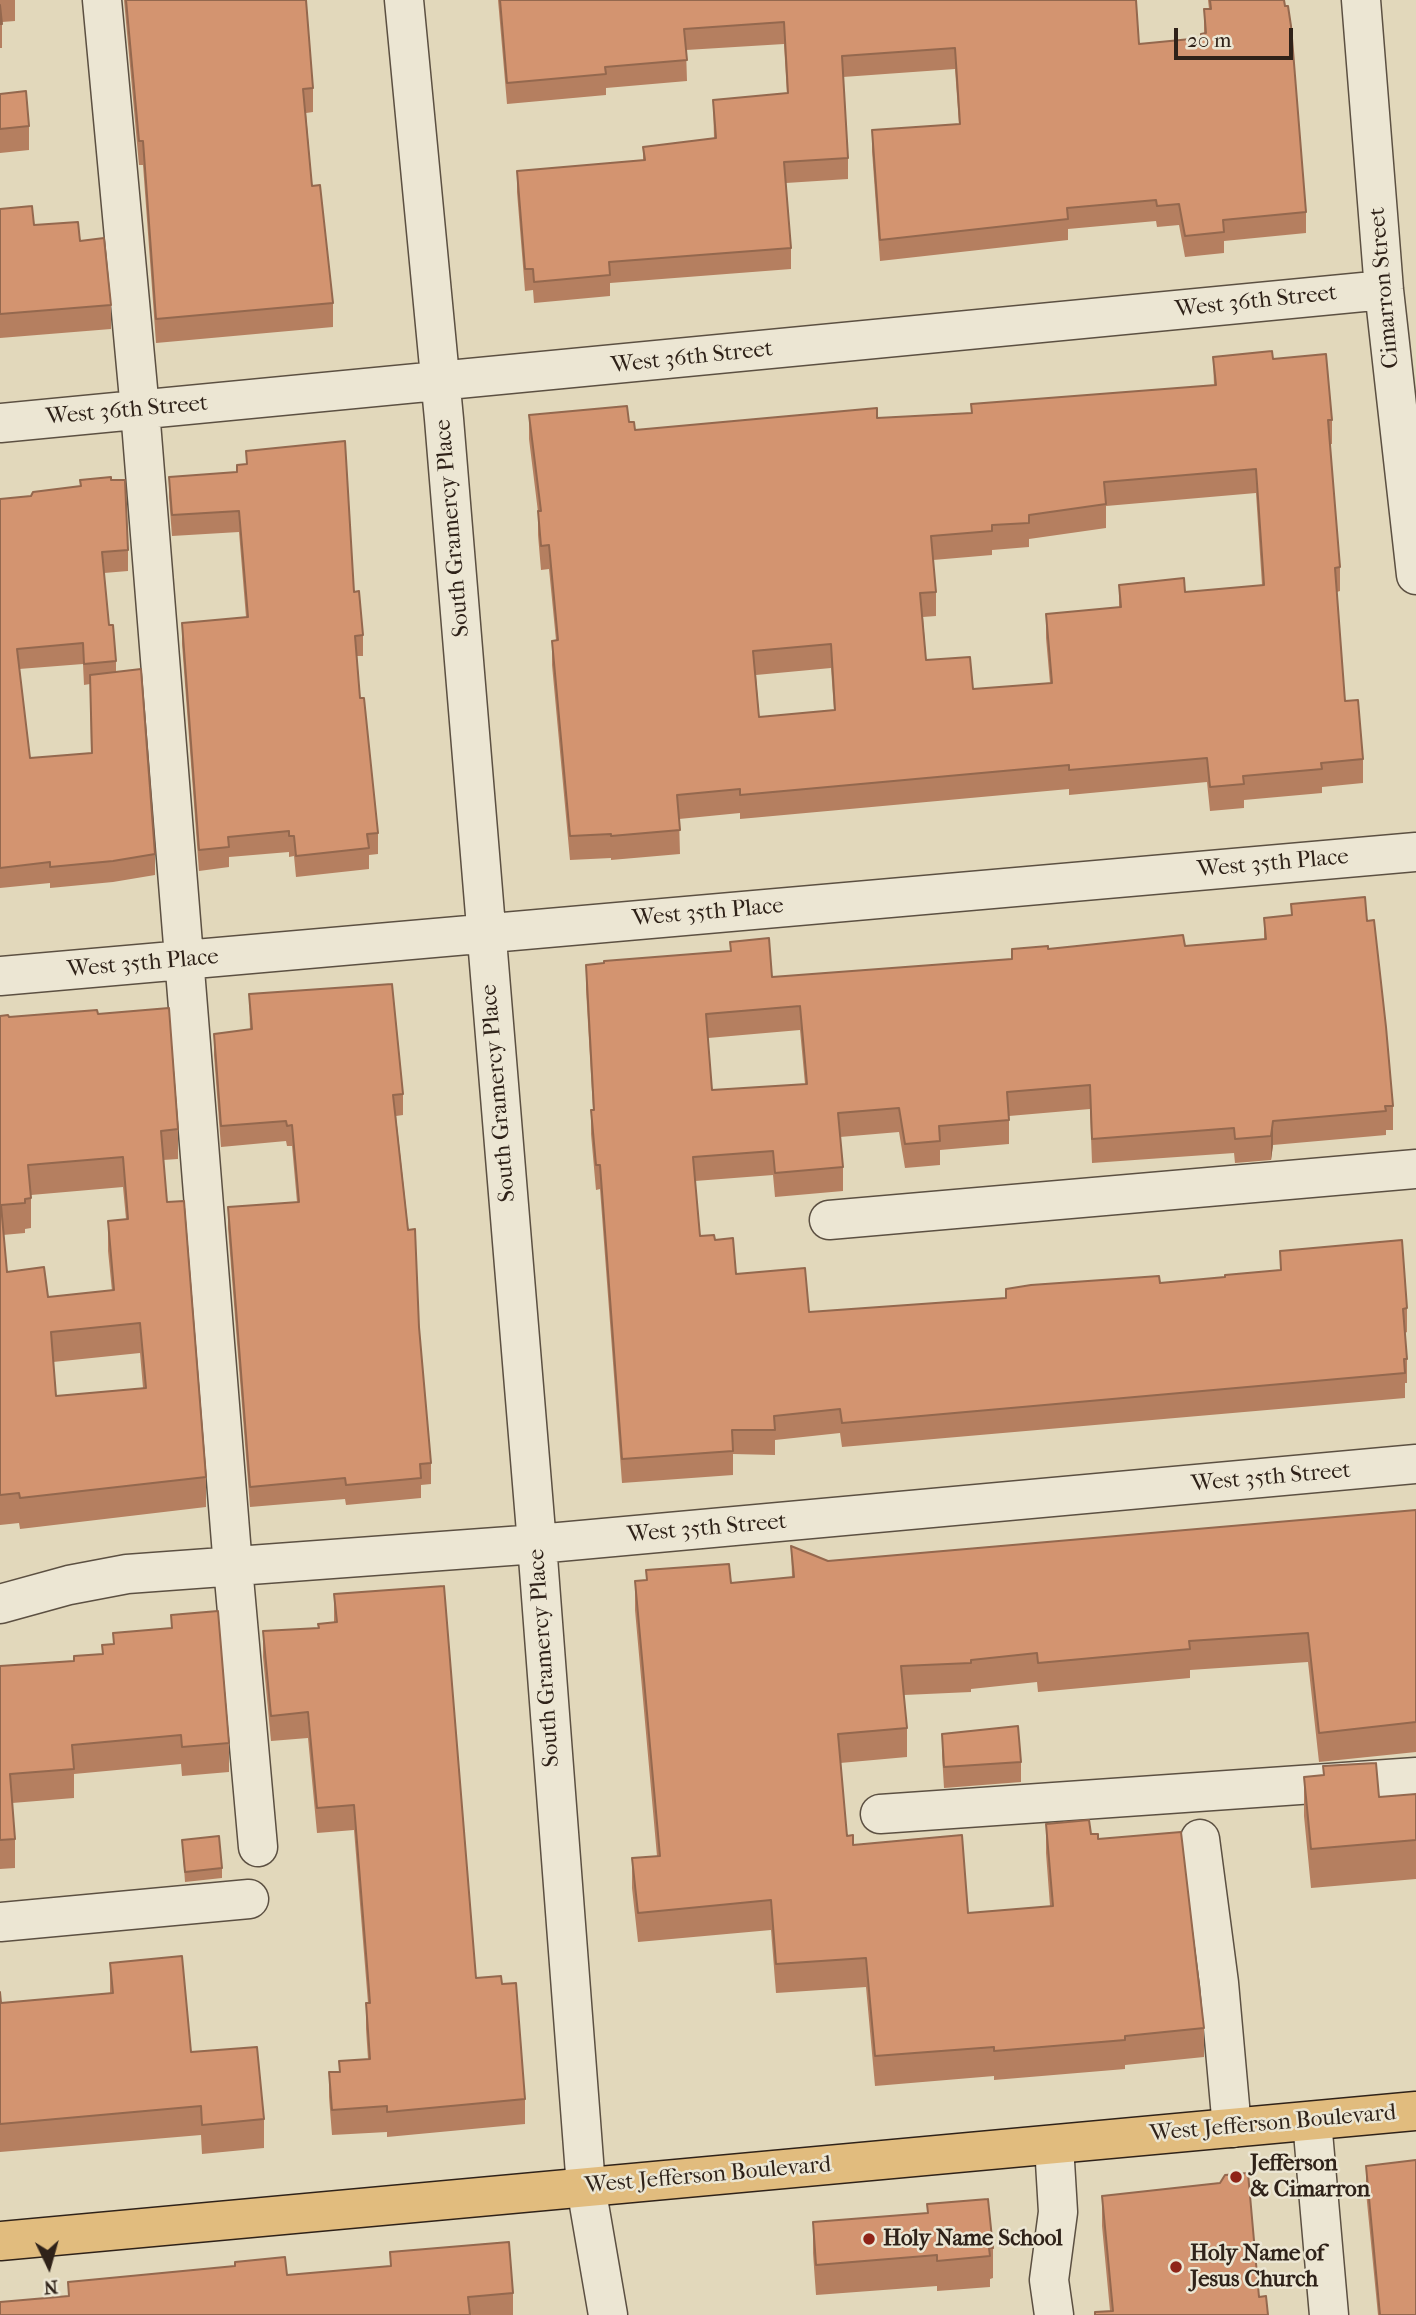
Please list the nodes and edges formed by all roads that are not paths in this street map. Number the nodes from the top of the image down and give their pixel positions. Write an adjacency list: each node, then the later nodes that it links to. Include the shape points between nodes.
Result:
1 (102, 0): 6 (street)
2 (404, 0): 5 (street, South Gramercy Place)
3 (1361, 0): 4 (street, Cimarron Street)
4 (1384, 290): 5 (street, West 36th Street); 8 (street, Cimarron Street)
5 (440, 382): 6 (street, West 36th Street); 10 (street, South Gramercy Place)
6 (140, 410): 7 (street, West 36th Street); 11 (street)
7 (0, 423)
8 (1416, 575)
9 (1416, 852): 10 (street, West 35th Place)
10 (485, 932): 11 (street, West 35th Place); 16 (street, South Gramercy Place)
11 (185, 960): 12 (street, West 35th Place); 17 (street)
12 (0, 976)
13 (1416, 1169): 14 (street)
14 (829, 1220)
15 (1416, 1464): 16 (street, West 35th Street)
16 (537, 1544): 17 (street, West 35th Street); 29 (street, South Gramercy Place)
17 (233, 1567): 18 (street, West 35th Street, via 128,1574); 22 (street)
18 (0, 1604)
19 (1416, 1777): 20 (street)
20 (880, 1814)
21 (1200, 1839): 27 (street)
22 (258, 1847)
23 (248, 1899): 24 (street)
24 (0, 1922)
25 (1416, 2111): 26 (main road, West Jefferson Boulevard)
26 (1312, 2121): 27 (main road, West Jefferson Boulevard); 33 (street)
27 (1232, 2129): 28 (main road, West Jefferson Boulevard)
28 (1054, 2145): 29 (main road, West Jefferson Boulevard); 32 (street, via 1058,2212)
29 (586, 2187): 30 (main road, West Jefferson Boulevard); 31 (street, South Gramercy Place)
30 (0, 2241)
31 (608, 2315)
32 (1049, 2315)
33 (1329, 2315)

